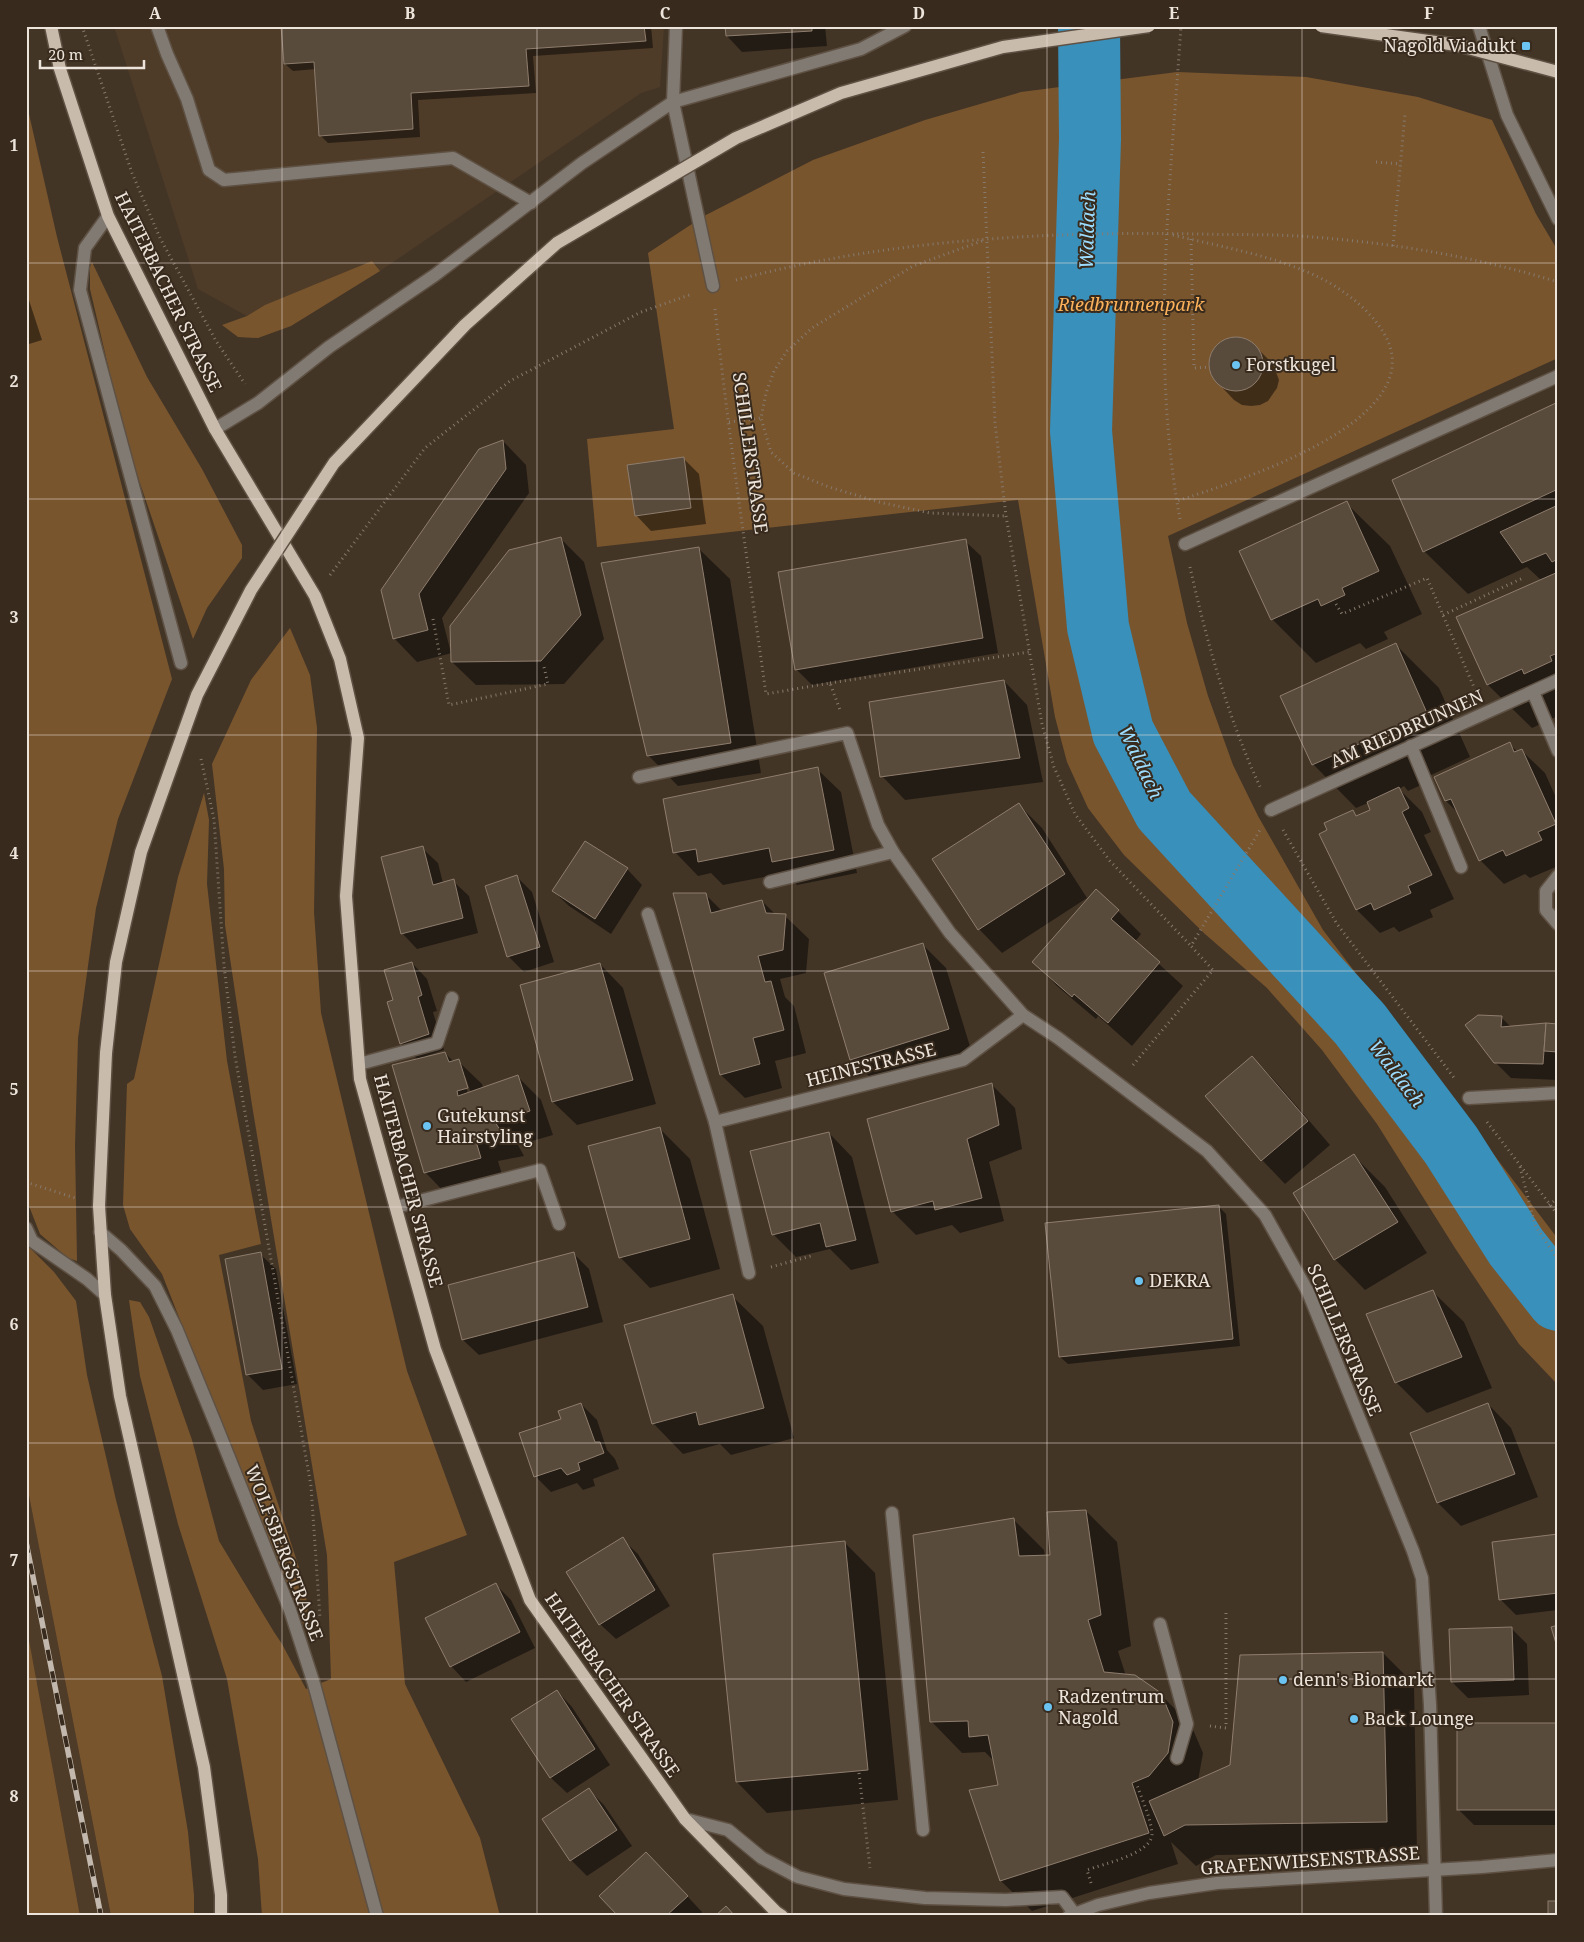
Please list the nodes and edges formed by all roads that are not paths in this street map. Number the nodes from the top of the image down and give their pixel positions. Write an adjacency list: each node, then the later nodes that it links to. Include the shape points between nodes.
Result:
1 (51, 26): 11 (main road, HAITERBACHER STRASSE, via 60,69)
2 (158, 26): 10 (street, via 187,99 209,170 224,180 453,158)
3 (676, 26): 9 (street)
4 (905, 26): 9 (street, via 861,49)
5 (1149, 26): 39 (main road, bridge, via 1003,47 841,94 736,138 557,243 464,325 334,463 251,590 198,695 141,852 116,962 106,1053)
6 (1320, 26): 8 (main road, bridge, via 1457,45)
7 (1478, 26): 12 (street, via 1507,115)
8 (1558, 72)
9 (673, 102): 10 (street, via 582,163); 13 (street)
10 (531, 203): 15 (street, via 435,275 330,347 258,403)
11 (108, 216): 15 (main road, HAITERBACHER STRASSE); 17 (street, via 85,248 80,290)
12 (1558, 219)
13 (713, 286)
14 (1558, 376): 16 (street)
15 (215, 428): 32 (main road, HAITERBACHER STRASSE, via 315,596 340,659 358,738 346,896)
16 (1185, 544)
17 (181, 663)
18 (1558, 680): 19 (street, AM RIEDBRUNNEN)
19 (1533, 692): 20 (street, AM RIEDBRUNNEN); 21 (street)
20 (1411, 746): 23 (street, AM RIEDBRUNNEN); 25 (street)
21 (1558, 751)
22 (639, 776): 24 (street, SCHILLERSTRASSE, via 847,733 878,825)
23 (1271, 810)
24 (893, 852): 27 (street); 31 (street, SCHILLERSTRASSE, via 950,933)
25 (1461, 867)
26 (1558, 876): 29 (street, via 1546,891 1546,910)
27 (770, 882)
28 (648, 914): 35 (street)
29 (1558, 924)
30 (452, 998): 32 (street, via 437,1043)
31 (1023, 1015): 35 (street, HEINESTRASSE, via 963,1060); 48 (street, SCHILLERSTRASSE, via 1207,1151 1265,1215 1308,1292 1422,1578 1430,1705)
32 (359, 1064): 36 (main road, HAITERBACHER STRASSE, via 360,1079)
33 (1558, 1093): 34 (street)
34 (1469, 1098)
35 (715, 1122): 40 (street)
36 (396, 1207): 37 (street, via 540,1170); 45 (main road, HAITERBACHER STRASSE, via 436,1349 530,1600)
37 (559, 1224)
38 (26, 1228): 41 (street, via 32,1241)
39 (100, 1232): 41 (main road); 51 (street, WOLFSBERGSTRASSE, via 155,1286 181,1338 290,1610 314,1684)
40 (749, 1273)
41 (105, 1295): 50 (main road, via 120,1396 204,1767 222,1895)
42 (892, 1513): 46 (street)
43 (1160, 1624): 44 (street, via 1188,1724)
44 (1177, 1758)
45 (685, 1819): 49 (street, via 728,1830 762,1858 798,1877 844,1888 925,1898 1006,1900 1062,1896); 52 (main road, HAITERBACHER STRASSE)
46 (923, 1830)
47 (1558, 1860): 48 (street, GRAFENWIESENSTRASSE)
48 (1434, 1870): 49 (street, GRAFENWIESENSTRASSE, via 1217,1883 1149,1893); 53 (street, SCHILLERSTRASSE)
49 (1082, 1912)
50 (221, 1916)
51 (377, 1916)
52 (782, 1916)
53 (1436, 1916)

